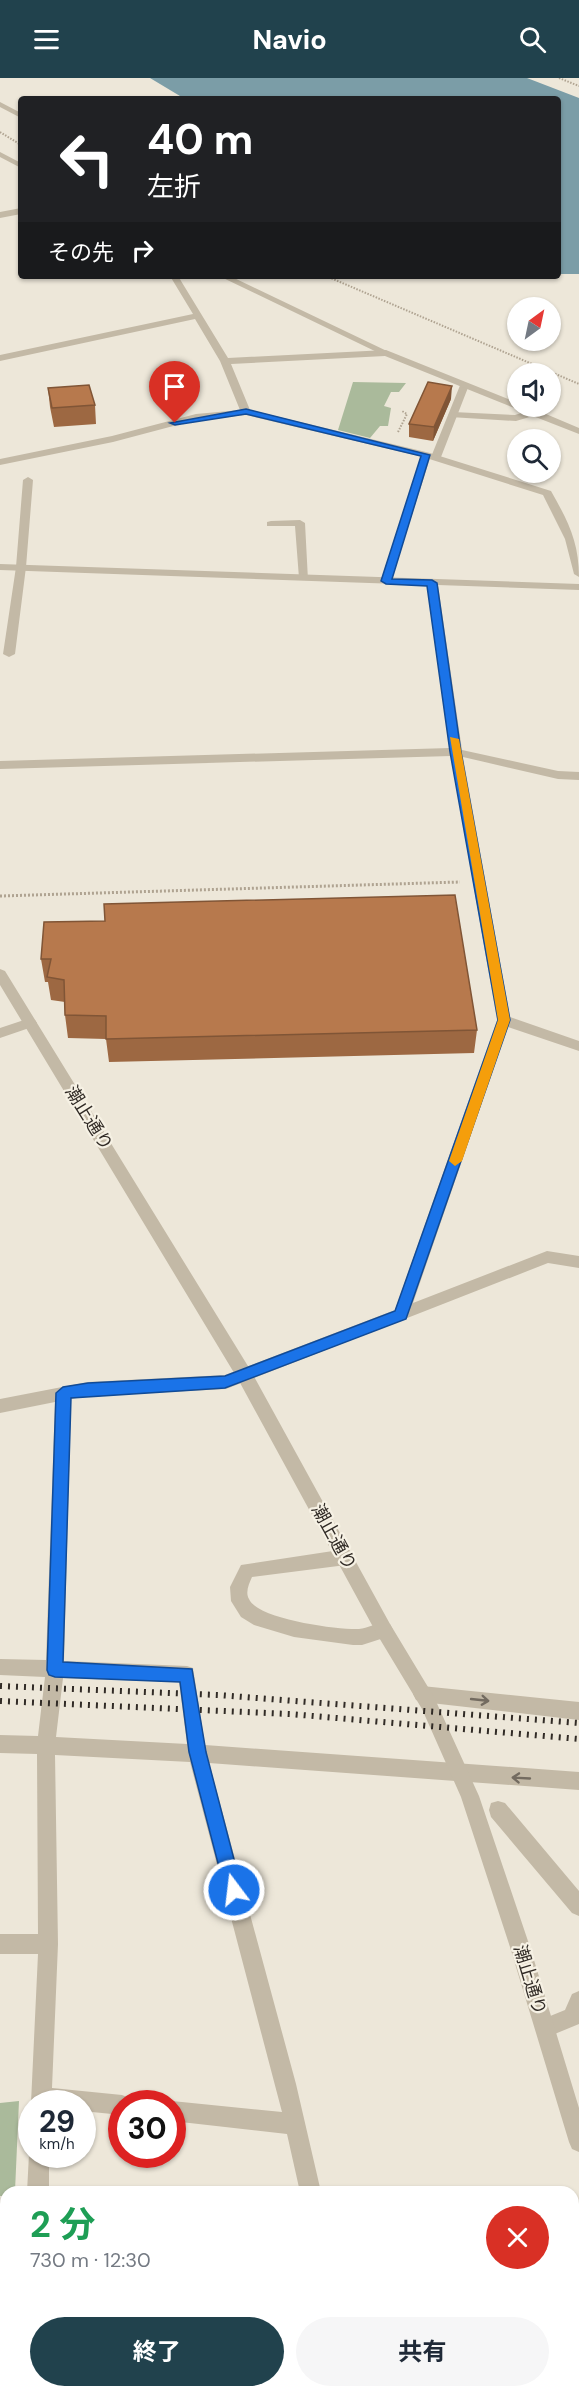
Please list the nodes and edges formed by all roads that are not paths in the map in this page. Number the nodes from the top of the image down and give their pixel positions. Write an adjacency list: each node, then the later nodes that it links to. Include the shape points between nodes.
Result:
1 (0, 104): 2 (street)
2 (18, 114)
3 (0, 154): 4 (street)
4 (18, 164)
5 (18, 212): 6 (street)
6 (0, 215)
7 (176, 279): 9 (street)
8 (229, 279): 10 (street)
9 (198, 316): 11 (street); 12 (street)
10 (386, 353): 12 (street); 13 (street)
11 (0, 358)
12 (225, 361): 15 (street)
13 (464, 386): 14 (street); 16 (street)
14 (507, 403)
15 (246, 411): 20 (street); 21 (street, via 196,417)
16 (453, 415): 17 (street); 20 (street)
17 (519, 417)
18 (542, 417): 19 (street)
19 (579, 431)
20 (431, 456): 26 (street, via 547,493 570,539); 28 (street)
21 (0, 462)
22 (28, 480): 25 (street)
23 (271, 524): 27 (street, via 300,524)
24 (0, 567): 25 (street)
25 (21, 567): 27 (street); 31 (street)
26 (579, 574)
27 (304, 578): 28 (street)
28 (386, 581): 29 (street)
29 (432, 583): 30 (street); 32 (street)
30 (579, 587)
31 (9, 654)
32 (456, 752): 33 (street); 34 (street, via 558,775); 36 (street)
33 (0, 765)
34 (579, 776)
35 (0, 974): 37 (street, 潮止通り)
36 (504, 1020): 39 (street); 41 (street)
37 (30, 1023): 38 (street); 42 (street, 潮止通り)
38 (0, 1033)
39 (579, 1046)
40 (579, 1262): 41 (street, via 547,1257)
41 (401, 1315): 42 (street)
42 (245, 1376): 43 (street, via 225,1382); 45 (street, 潮止通り)
43 (63, 1393): 44 (street); 48 (street)
44 (0, 1406)
45 (346, 1557): 46 (street, 潮止通り); 46 (street, via 247,1570 239,1581 239,1598 247,1610 281,1629 360,1637)
46 (384, 1630): 49 (street, 潮止通り)
47 (0, 1667): 48 (street)
48 (55, 1670): 52 (street); 53 (street, via 187,1674)
49 (422, 1694): 50 (street, one-way to 50); 54 (street, 潮止通り)
50 (579, 1711)
51 (0, 1744): 52 (street)
52 (46, 1745): 53 (street); 59 (street)
53 (197, 1752): 54 (street); 64 (street)
54 (460, 1774): 55 (street, one-way to 54); 61 (street, 潮止通り)
55 (579, 1781)
56 (498, 1810): 57 (street)
57 (579, 1906)
58 (0, 1944): 59 (street)
59 (48, 1944): 62 (street)
60 (579, 2001): 61 (street, via 572,2017)
61 (545, 2028): 65 (street, 潮止通り)
62 (41, 2090)
63 (186, 2112): 64 (street)
64 (295, 2124): 68 (street)
65 (579, 2142)
66 (39, 2168): 67 (street)
67 (38, 2186)
68 (310, 2186)

